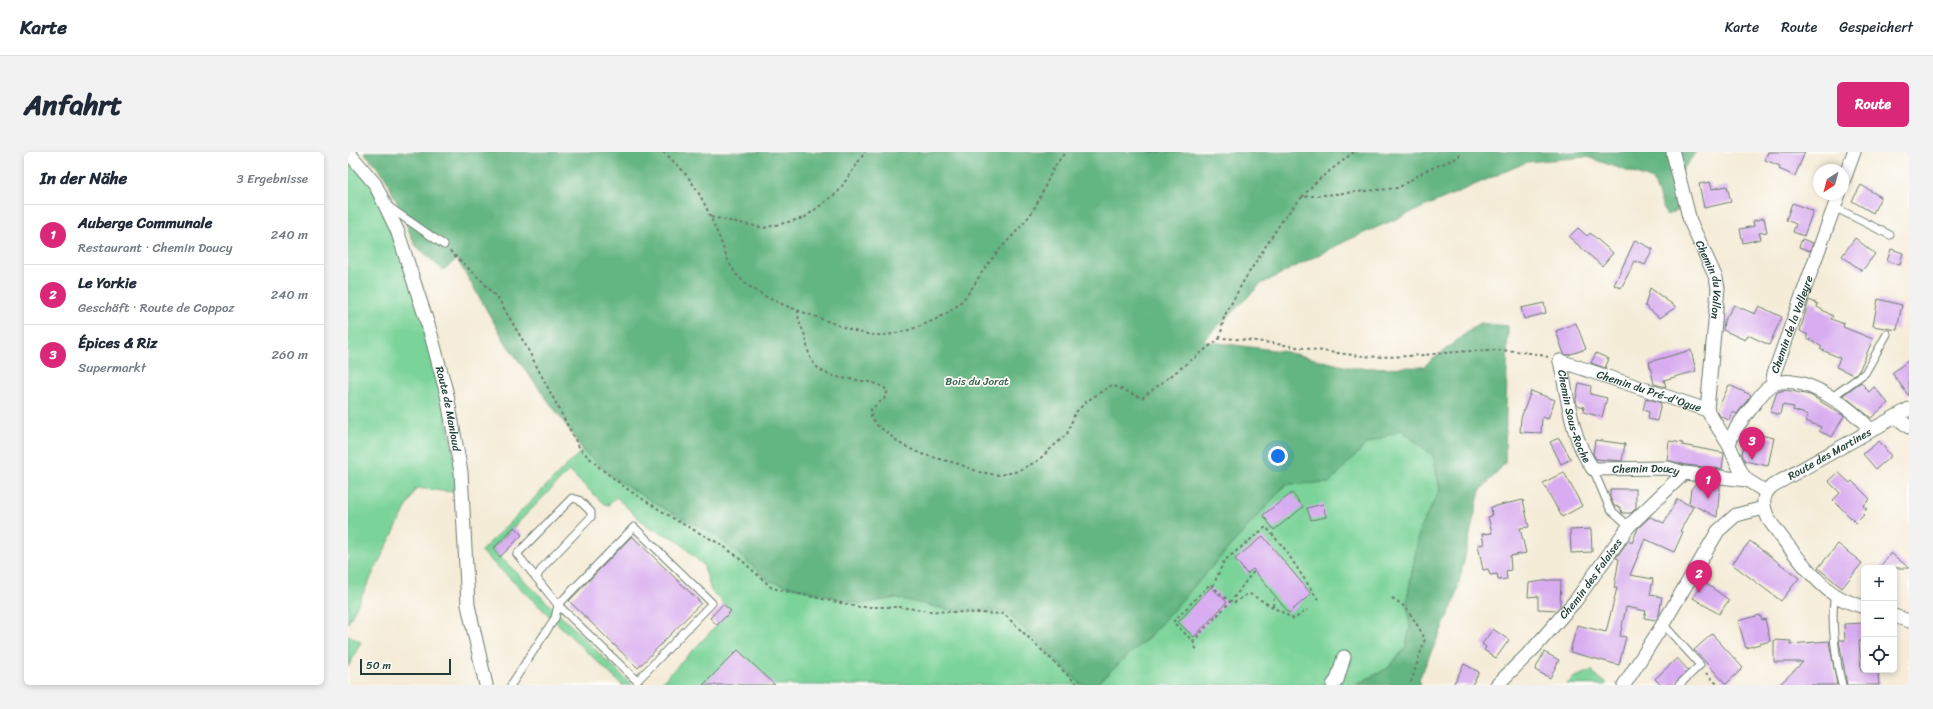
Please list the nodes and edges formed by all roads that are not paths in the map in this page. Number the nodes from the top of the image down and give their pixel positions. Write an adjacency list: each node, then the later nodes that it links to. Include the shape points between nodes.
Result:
1 (348, 152): 6 (street, Route de Manloud, via 375,184)
2 (1854, 152): 4 (street)
3 (1673, 153): 15 (street, Chemin du Vallon, via 1690,221 1716,278 1718,288)
4 (1849, 166)
5 (1837, 200): 7 (street, Chemin de la Valleyre)
6 (385, 204): 9 (lane); 34 (street, Route de Manloud, via 397,230 420,299 452,419 461,472 468,605)
7 (1834, 207): 8 (lane); 12 (street, Chemin de la Valleyre, via 1774,373)
8 (1890, 235)
9 (444, 245)
10 (1887, 334): 13 (lane, via 1865,372)
11 (1560, 361): 15 (street, Chemin du Pré-d'Ogue); 20 (street, Chemin Sous-Roche, via 1577,440)
12 (1772, 385): 13 (street, via 1789,382); 19 (street, Chemin de la Valleyre, via 1746,414)
13 (1832, 397): 18 (street, via 1856,414)
14 (1909, 409): 16 (street, Route des Martines)
15 (1707, 410): 19 (street, Chemin du Pré-d'Ogue)
16 (1896, 417): 17 (street); 18 (street, Route des Martines)
17 (1909, 427)
18 (1871, 431): 23 (street, Route des Martines, via 1772,486)
19 (1729, 445): 22 (street, Chemin du Pré-d'Ogue, via 1740,471)
20 (1593, 469): 21 (street, Chemin Doucy, via 1668,468); 25 (lane, via 1610,509)
21 (1684, 473): 22 (street, Chemin Doucy); 25 (street, Chemin des Falaises)
22 (1747, 480): 23 (street)
23 (1766, 492): 24 (street, via 1763,499)
24 (1764, 508): 27 (street, via 1769,520 1818,581); 32 (street, via 1736,515 1721,527)
25 (1629, 526): 37 (street, Chemin des Falaises, via 1576,600)
26 (536, 578): 26 (lane, via 591,517 592,512 579,500 572,498 517,554); 28 (lane)
27 (1835, 596): 29 (street); 40 (lane, via 1833,620 1838,671)
28 (558, 605): 28 (lane, via 634,527 712,603 636,681); 35 (lane, via 555,618)
29 (1861, 606)
30 (1897, 617): 31 (street)
31 (1909, 621)
32 (1663, 624): 38 (street); 39 (lane, via 1700,665)
33 (1344, 657): 36 (street)
34 (486, 685)
35 (511, 685)
36 (1333, 685)
37 (1497, 685)
38 (1624, 685)
39 (1679, 685)
40 (1842, 685)

